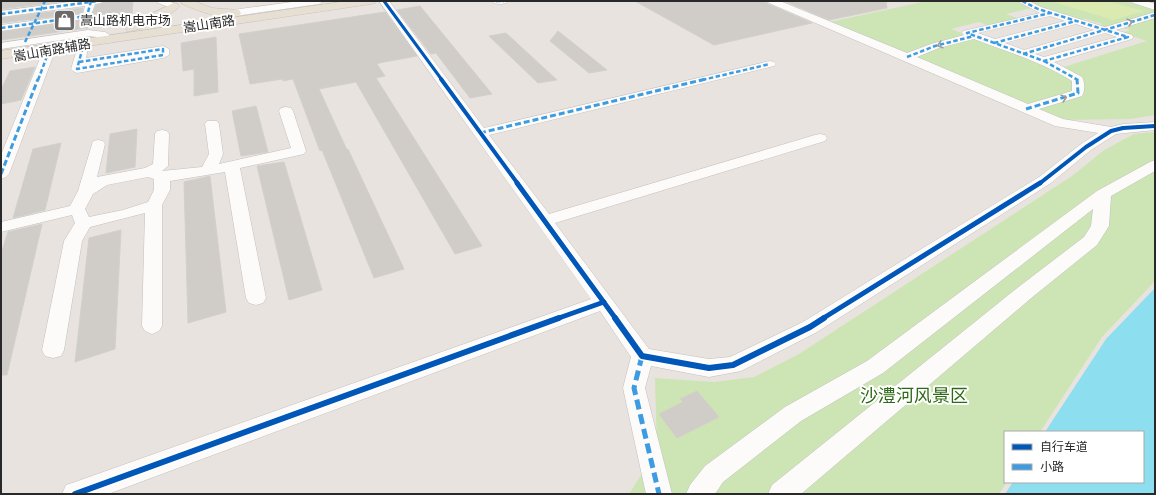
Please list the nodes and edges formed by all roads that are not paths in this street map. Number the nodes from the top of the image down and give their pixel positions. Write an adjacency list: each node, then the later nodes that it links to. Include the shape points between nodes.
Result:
1 (93, 1): 13 (street); 22 (street, via 87,16)
2 (161, 1): 12 (street)
3 (187, 1): 15 (main road, via 210,11); 23 (main road)
4 (319, 1): 15 (street)
5 (345, 1): 16 (main road, 嵩山南路)
6 (382, 1): 20 (main road, 嵩山南路); 47 (street)
7 (496, 1): 8 (street)
8 (504, 1)
9 (772, 1): 36 (street)
10 (1022, 1): 17 (street)
11 (1136, 1): 14 (street)
12 (174, 4): 23 (main road); 26 (main road, via 164,14)
13 (43, 5): 18 (street); 22 (street)
14 (1155, 7)
15 (233, 13): 16 (main road); 20 (street)
16 (262, 13): 20 (main road, 嵩山南路)
17 (1050, 13): 21 (street); 27 (street, via 967,33)
18 (1, 14)
19 (1155, 15): 25 (street, one-way to 19)
20 (214, 21): 23 (main road, 嵩山南路)
21 (1076, 21): 25 (street); 29 (street)
22 (34, 24): 24 (street); 28 (street)
23 (181, 26): 26 (main road, 嵩山南路)
24 (1, 28)
25 (1105, 30): 34 (street); 39 (street, via 1128,37)
26 (107, 36): 28 (street, 嵩山南路辅路, via 88,33); 30 (main road, 嵩山南路); 32 (main road, 嵩山南路)
27 (974, 36): 29 (street); 36 (street, one-way to 36)
28 (25, 42): 31 (street, 嵩山南路辅路)
29 (994, 43): 34 (street)
30 (84, 45): 33 (street, 嵩山南路辅路); 35 (main road, 嵩山南路); 38 (street)
31 (1, 46)
32 (1, 50)
33 (49, 51): 37 (street, 嵩山南路辅路); 55 (street)
34 (1023, 54): 39 (street)
35 (1, 55)
36 (906, 57): 41 (street)
37 (1, 58)
38 (79, 62): 38 (street, via 77,69 163,55 163,48)
39 (1044, 62): 41 (street, one-way to 39, via 1078,93 1078,80)
40 (770, 64): 47 (street)
41 (1026, 109): 44 (street)
42 (286, 111): 53 (street, via 298,151)
43 (212, 124): 54 (street, via 216,154)
44 (1060, 124): 46 (street); 51 (street)
45 (1155, 126): 46 (street)
46 (1110, 131): 51 (street)
47 (480, 132): 61 (street)
48 (162, 134): 56 (street, via 160,166)
49 (820, 138): 61 (street)
50 (98, 144): 57 (street)
51 (1086, 148): 67 (street, via 1046,180 810,327 733,365 709,368)
52 (1155, 165): 58 (street)
53 (232, 166): 54 (street); 63 (street)
54 (208, 171): 56 (street)
55 (1, 174)
56 (156, 175): 57 (street, via 102,181); 59 (street, via 162,190)
57 (86, 192): 60 (street)
58 (1103, 194): 70 (street, via 875,367 793,414 714,474); 71 (street, via 1100,226 1091,242 1023,294)
59 (154, 205): 60 (street, via 127,214); 65 (street)
60 (81, 216): 62 (street); 66 (street, via 73,241)
61 (544, 220): 64 (street)
62 (1, 227)
63 (256, 298)
64 (604, 302): 67 (street); 68 (street)
65 (152, 326)
66 (53, 350)
67 (642, 356): 69 (street, via 634,388)
68 (75, 494)
69 (659, 494)
70 (699, 494)
71 (781, 494)

